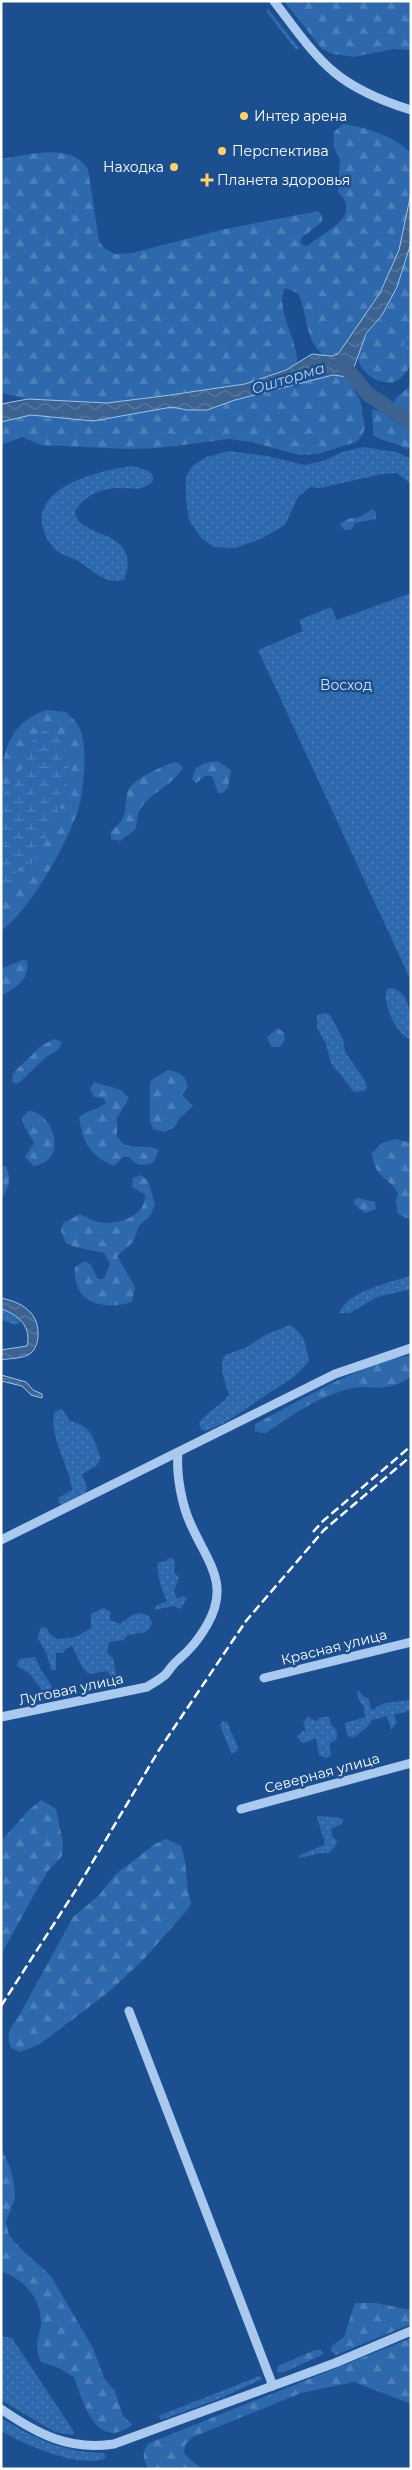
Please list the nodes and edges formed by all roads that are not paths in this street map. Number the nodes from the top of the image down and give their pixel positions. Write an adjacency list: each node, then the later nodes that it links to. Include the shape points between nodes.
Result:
1 (274, 1): 2 (street, via 312,52 336,76 369,95)
2 (411, 110)
3 (411, 1348): 4 (street, via 335,1374)
4 (178, 1452): 5 (street); 8 (street, Луговая улица, via 177,1463 191,1525 208,1558 219,1596 213,1615 196,1644 164,1676 147,1687)
5 (1, 1540)
6 (411, 1642): 7 (street, Красная улица)
7 (264, 1678)
8 (1, 1717)
9 (411, 1763): 10 (street, Северная улица)
10 (241, 1809)
11 (128, 2011): 13 (street)
12 (411, 2331): 13 (street)
13 (273, 2386): 14 (street, via 130,2440 104,2445 57,2441)
14 (1, 2409)

